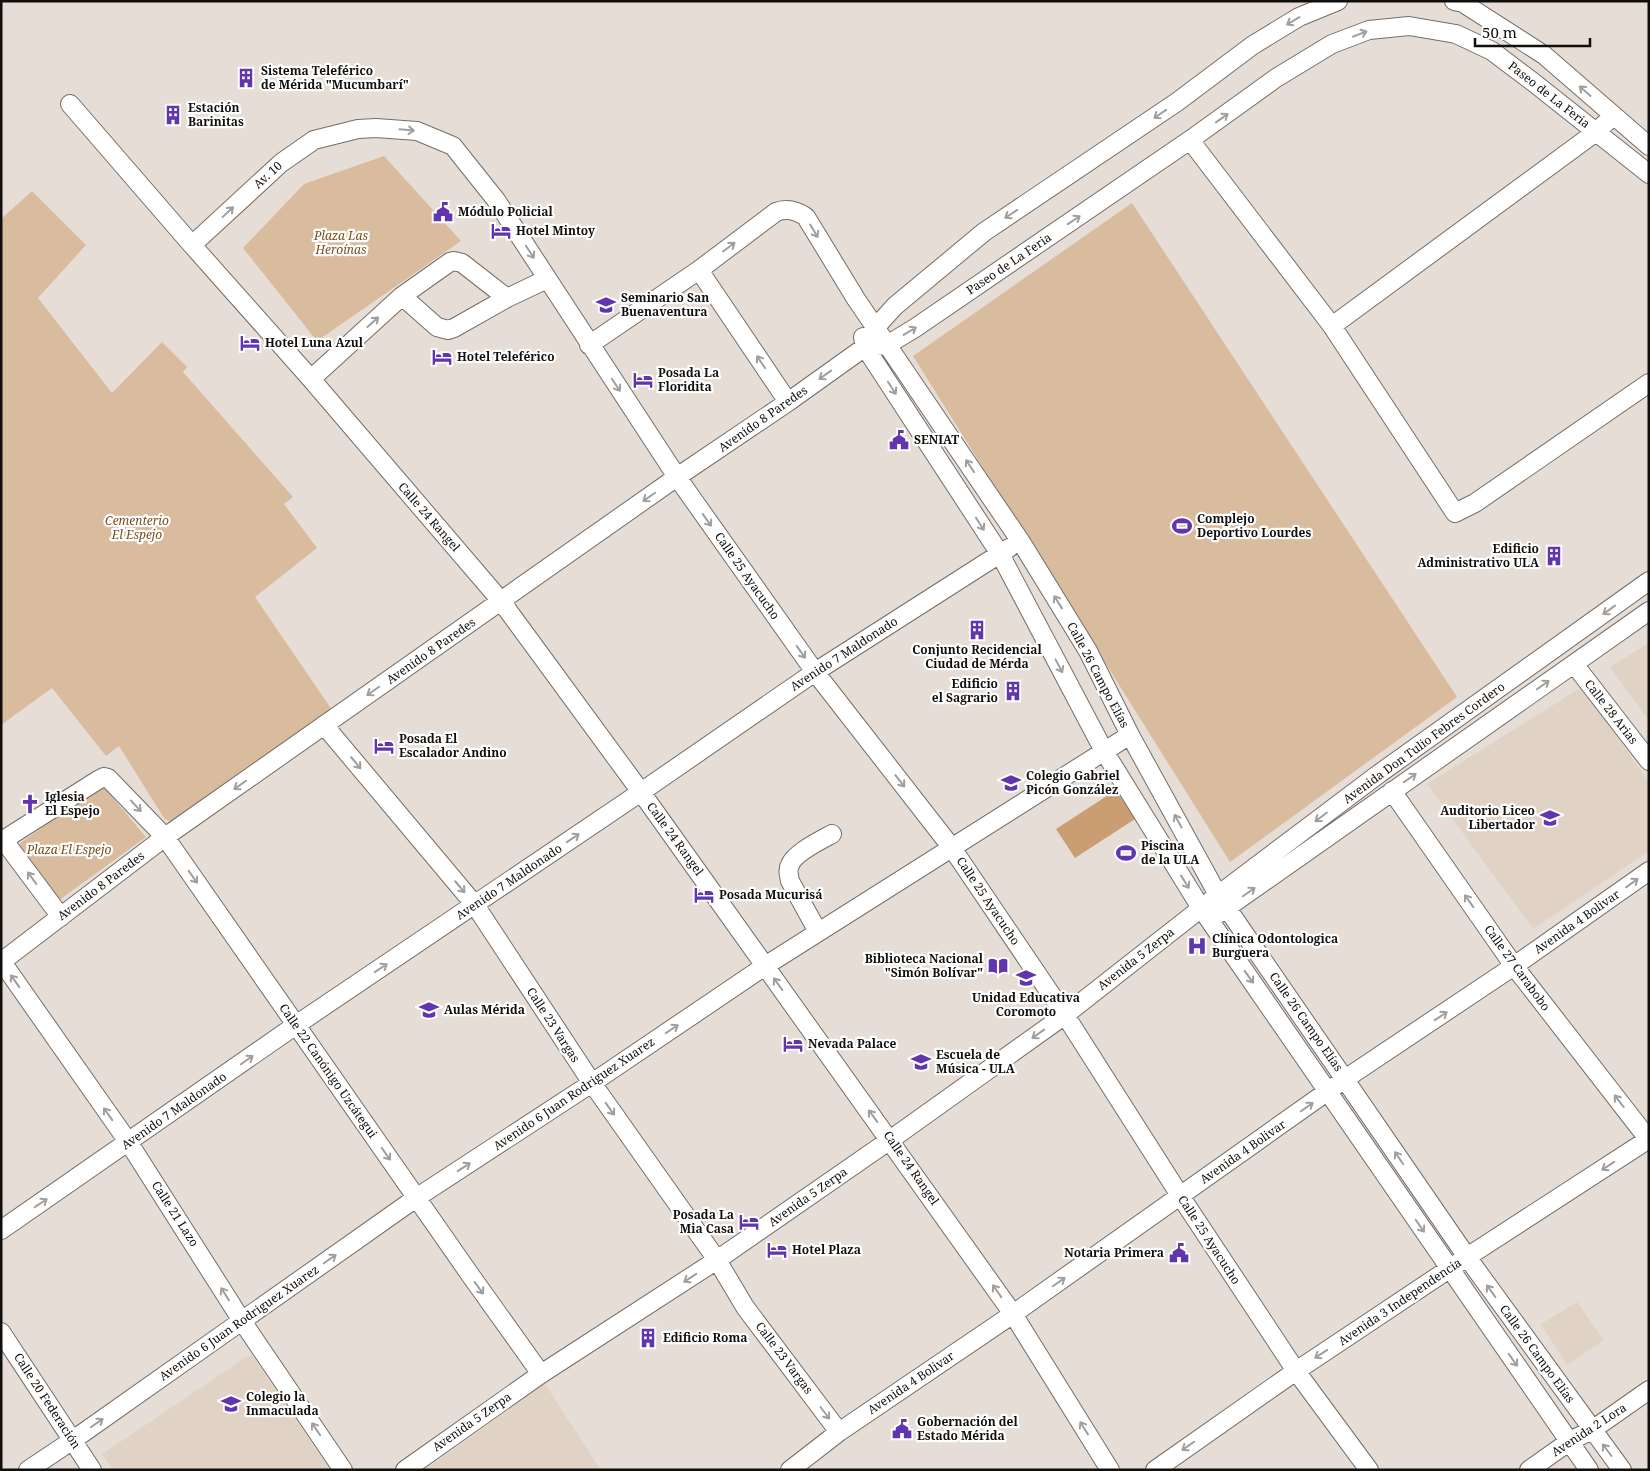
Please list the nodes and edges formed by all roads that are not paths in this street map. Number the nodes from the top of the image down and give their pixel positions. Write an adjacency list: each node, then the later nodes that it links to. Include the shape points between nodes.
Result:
1 (1338, 1): 16 (street, one-way to 16, via 1299,17 1253,45 1177,102 984,232 895,306)
2 (1454, 1): 4 (street, Paseo de La Feria, one-way to 2, via 1544,55 1463,3)
3 (70, 104): 9 (street, Calle 24 Rangel)
4 (1613, 116): 5 (street); 7 (street, Paseo de La Feria)
5 (1596, 132): 6 (street, Paseo de La Feria, one-way to 5, via 1276,78 1332,44 1368,30 1409,26 1456,34 1492,51); 8 (street, Paseo de La Feria); 15 (street)
6 (1190, 140): 15 (street); 18 (street, Paseo de La Feria, one-way to 6)
7 (1649, 146)
8 (1649, 174)
9 (192, 245): 11 (street, Av. 10, one-way to 11, via 281,163 314,140 358,128 417,131 453,146 496,200); 20 (street, Calle 24 Rangel)
10 (699, 270): 14 (street, Calle 26 Campo Elías, one-way to 14, via 776,212 791,210 806,217); 17 (street, Calle 26 Campo Elías); 22 (street, one-way to 10)
11 (547, 279): 13 (street); 17 (street, Calle 25 Ayacucho)
12 (402, 296): 13 (street, via 437,327 448,330); 13 (street, via 454,261 462,263); 20 (street, one-way to 12)
13 (507, 298)
14 (856, 299): 16 (street, Calle 26 Campo Elías); 19 (street)
15 (1332, 326): 21 (street, via 1455,513 1475,503)
16 (875, 328): 18 (street, Calle 26 Campo Elías); 19 (street)
17 (589, 345): 23 (street, Calle 25 Ayacucho, one-way to 23)
18 (887, 345): 19 (street, Paseo de La Feria); 24 (street, Calle 26 Campo Elías, one-way to 18)
19 (865, 347): 22 (street, Avenido 8 Paredes, one-way to 22); 25 (street, Calle 26 Campo Elías, one-way to 25)
20 (311, 379): 27 (street, Calle 24 Rangel)
21 (1648, 384)
22 (788, 402): 23 (street, Avenido 8 Paredes)
23 (677, 477): 27 (street, Avenido 8 Paredes, one-way to 27); 30 (street, Calle 25 Ayacucho, one-way to 30)
24 (1021, 542): 25 (street, Avenido 7 Maldonado); 32 (street, Calle 26 Campo Elías, one-way to 24, via 1088,651)
25 (1000, 554): 30 (street, Avenido 7 Maldonado); 33 (street, Calle 26 Campo Elías, one-way to 33)
26 (1649, 581): 41 (street, Avenida Don Tulio Febres Cordero, one-way to 41, via 1380,773)
27 (501, 601): 31 (street, Avenido 8 Paredes, one-way to 31); 36 (street, Calle 24 Rangel)
28 (1649, 611): 29 (street, Avenida Don Tulio Febres Cordero)
29 (1574, 664): 34 (street, Calle 28 Arias); 35 (street, Avenida Don Tulio Febres Cordero, one-way to 29)
30 (815, 672): 36 (street, Avenido 7 Maldonado); 39 (street, Calle 25 Ayacucho, one-way to 39)
31 (324, 725): 38 (street, Avenido 8 Paredes, one-way to 38); 42 (street, Calle 23 Vargas, one-way to 42)
32 (1130, 735): 33 (street, Avenido 6 Juan Rodriguez Xuarez); 41 (street, Calle 26 Campo Elías, one-way to 32)
33 (1104, 751): 39 (street, Avenido 6 Juan Rodriguez Xuarez); 43 (street, Calle 26 Campo Elías, one-way to 43)
34 (1649, 761)
35 (1392, 791): 41 (street, Avenida Don Tulio Febres Cordero, one-way to 35); 48 (street, Calle 27 Carabobo, one-way to 35)
36 (641, 792): 42 (street, Avenido 7 Maldonado, one-way to 36); 47 (street, Calle 24 Rangel)
37 (832, 834): 45 (street, via 794,858 789,865 790,881)
38 (165, 838): 44 (street, Avenido 8 Paredes); 44 (street, Calle 22 Canónigo Uzcátegui, one-way to 38, via 8,846 10,835 104,777 111,779); 50 (street, Calle 22 Canónigo Uzcátegui, one-way to 50)
39 (952, 848): 45 (street, Avenido 6 Juan Rodriguez Xuarez); 49 (street, Calle 25 Ayacucho)
40 (1649, 870): 48 (street, Avenida 4 Bolivar, one-way to 40)
41 (1223, 901): 43 (street, Avenida Don Tulio Febres Cordero); 51 (street, Calle 26 Campo Elías)
42 (475, 905): 50 (street, Avenido 7 Maldonado, one-way to 42); 52 (street, Calle 23 Vargas)
43 (1205, 914): 49 (street, Avenida 5 Zerpa); 53 (street, Calle 26 Campo Elías, one-way to 53)
44 (61, 917): 46 (street, Avenido 8 Paredes)
45 (818, 932): 47 (street, Avenido 6 Juan Rodriguez Xuarez)
46 (1, 962): 56 (street, Calle 21 Lazo, one-way to 46)
47 (765, 966): 52 (street, Avenido 6 Juan Rodriguez Xuarez, one-way to 47); 54 (street, Calle 24 Rangel, one-way to 47)
48 (1514, 966): 51 (street, Avenida 4 Bolivar, one-way to 48); 55 (street, Calle 27 Carabobo, one-way to 48)
49 (1064, 1015): 54 (street, Avenida 5 Zerpa, one-way to 54); 57 (street, Calle 25 Ayacucho)
50 (296, 1025): 56 (street, Avenido 7 Maldonado, one-way to 50); 58 (street, Calle 22 Canónigo Uzcátegui, one-way to 58)
51 (1345, 1079): 53 (street, Avenida 4 Bolivar); 60 (street, Calle 26 Campo Elías, one-way to 51)
52 (592, 1083): 58 (street, Avenido 6 Juan Rodriguez Xuarez, one-way to 52); 61 (street, Calle 23 Vargas, one-way to 61)
53 (1328, 1092): 57 (street, Avenida 4 Bolivar, one-way to 53); 62 (street, Calle 26 Campo Elías, one-way to 62)
54 (890, 1140): 61 (street, Avenida 5 Zerpa); 63 (street, Calle 24 Rangel, one-way to 54)
55 (1649, 1140): 60 (street, Avenida 3 Independencia, one-way to 60)
56 (129, 1143): 59 (street, Avenido 7 Maldonado, one-way to 56); 64 (street, Calle 21 Lazo, one-way to 56)
57 (1180, 1197): 63 (street, Avenida 4 Bolivar, one-way to 57); 66 (street, Calle 25 Ayacucho)
58 (416, 1198): 64 (street, Avenido 6 Juan Rodriguez Xuarez, one-way to 58); 67 (street, Calle 22 Canónigo Uzcátegui, one-way to 67)
59 (1, 1230)
60 (1466, 1257): 62 (street, Avenida 3 Independencia); 69 (street, Calle 26 Campo Elías, one-way to 60)
61 (717, 1260): 67 (street, Avenida 5 Zerpa, one-way to 67); 70 (street, Calle 23 Vargas, one-way to 70, via 745,1307)
62 (1449, 1268): 66 (street, Avenida 3 Independencia, one-way to 66); 72 (street, Calle 26 Campo Elías, one-way to 72)
63 (1013, 1314): 70 (street, Avenida 4 Bolivar); 78 (street, Calle 24 Rangel, one-way to 63)
64 (242, 1322): 71 (street, Avenido 6 Juan Rodriguez Xuarez, one-way to 64); 75 (street, Calle 21 Lazo, one-way to 64)
65 (1, 1332): 71 (street, Calle 20 Federación)
66 (1296, 1371): 79 (street, Avenida 3 Independencia, one-way to 79); 80 (street, Calle 25 Ayacucho)
67 (541, 1374): 76 (street, Avenida 5 Zerpa)
68 (1649, 1390): 69 (street, Avenida 2 Lora)
69 (1592, 1430): 72 (street, Avenida 2 Lora); 83 (street, Calle 26 Campo Elías, one-way to 69)
70 (839, 1432): 77 (street, Avenida 4 Bolivar)
71 (73, 1440): 73 (street, Avenido 6 Juan Rodriguez Xuarez); 74 (street, Calle 20 Federación)
72 (1570, 1441): 81 (street, Avenida 2 Lora); 82 (street, Calle 26 Campo Elías)
73 (28, 1470)
74 (92, 1470)
75 (343, 1470)
76 (405, 1470)
77 (790, 1470)
78 (1110, 1470)
79 (1155, 1470)
80 (1369, 1470)
81 (1529, 1470)
82 (1589, 1470)
83 (1622, 1470)

